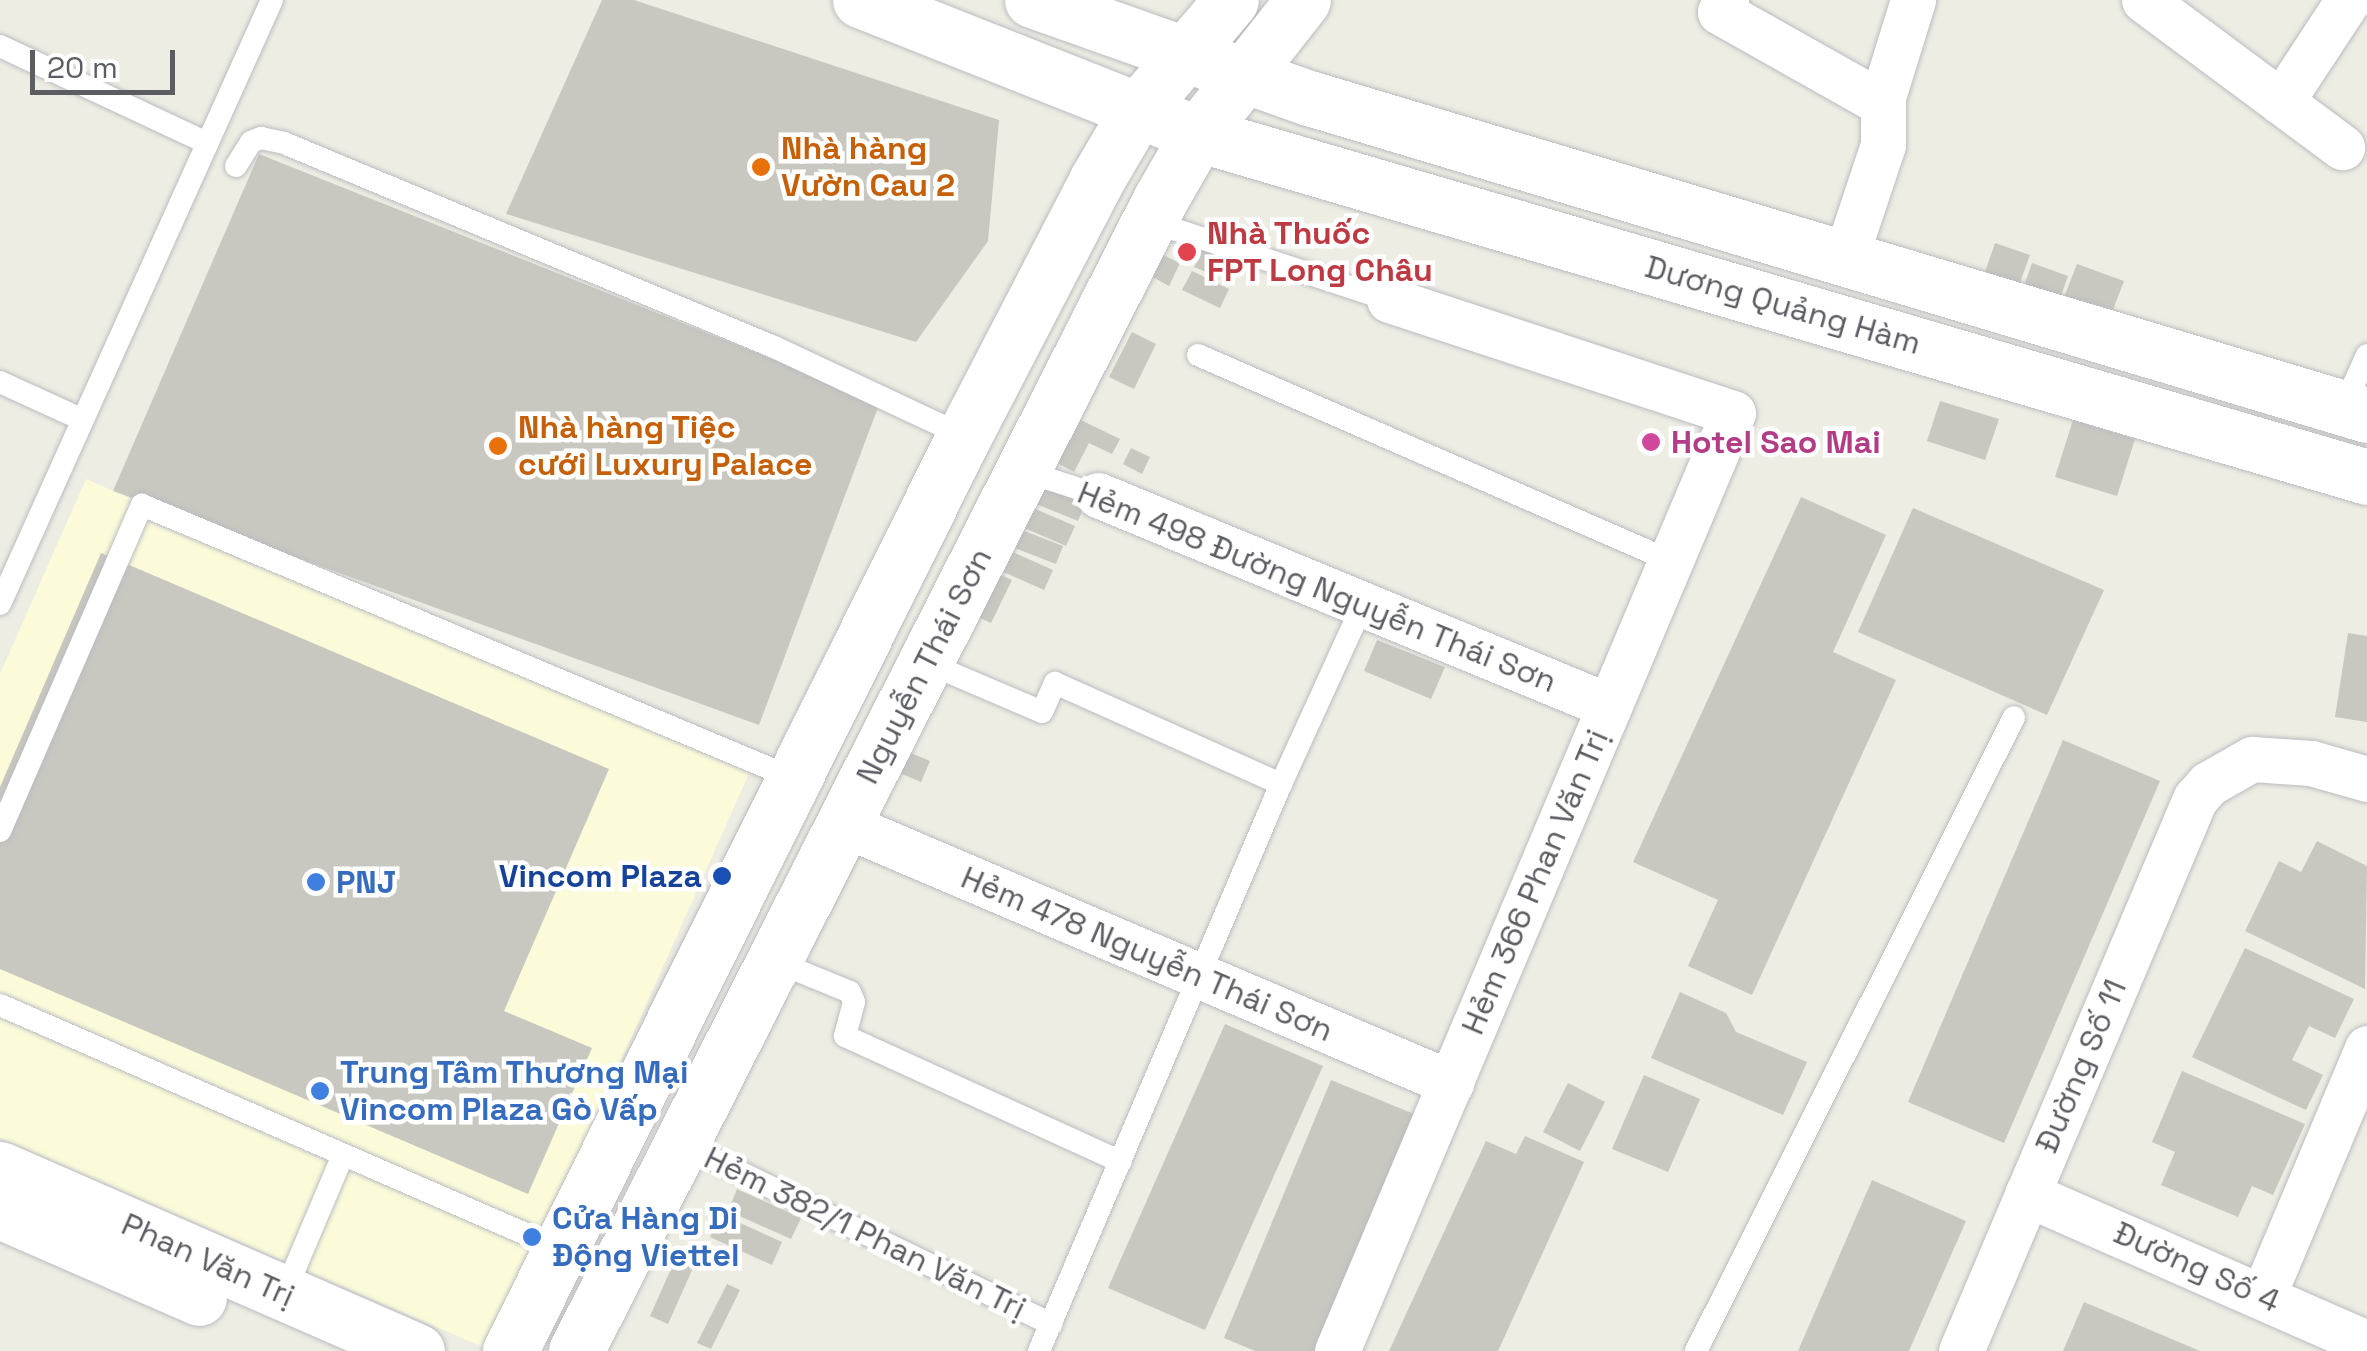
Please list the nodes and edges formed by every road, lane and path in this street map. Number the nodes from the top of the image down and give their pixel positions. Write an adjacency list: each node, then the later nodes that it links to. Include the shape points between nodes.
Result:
1 (272, 0): 17 (lane)
2 (860, 0): 15 (main road)
3 (1032, 0): 11 (main road)
4 (1230, 0): 11 (main road, Nguyễn Thái Sơn)
5 (1303, 0): 12 (main road, Nguyễn Thái Sơn)
6 (1726, 0): 13 (street, via 1720,12 1869,96)
7 (1913, 0): 13 (street)
8 (2348, 0): 14 (street)
9 (2149, 2): 14 (street)
10 (0, 46): 17 (lane)
11 (1184, 55): 12 (main road, Dương Quảng Hàm); 15 (main road, Nguyễn Thái Sơn)
12 (1243, 76): 16 (main road, Nguyễn Thái Sơn); 21 (main road, Dương Quảng Hàm)
13 (1883, 97): 21 (street, via 1884,145)
14 (2281, 102): 18 (street)
15 (1137, 111): 16 (main road, Dương Quảng Hàm); 28 (main road, Nguyễn Thái Sơn)
16 (1198, 134): 20 (main road, Nguyễn Thái Sơn); 30 (main road, Dương Quảng Hàm)
17 (208, 142): 27 (lane)
18 (2342, 146)
19 (236, 166): 28 (lane, via 261,138 316,155 774,346)
20 (1149, 222): 22 (lane); 29 (main road, Nguyễn Thái Sơn)
21 (1845, 259): 26 (main road, Dương Quảng Hàm)
22 (1389, 300): 32 (street, Hẻm 366 Phan Văn Trị, via 1733,414)
23 (1198, 355): 32 (lane)
24 (2367, 355): 26 (lane)
25 (0, 382): 27 (lane)
26 (2355, 412)
27 (81, 419): 33 (lane)
28 (964, 436): 38 (main road, Nguyễn Thái Sơn)
29 (1024, 471): 31 (lane, Hẻm 498 Đường Nguyễn Thái Sơn); 35 (main road, Nguyễn Thái Sơn)
30 (2367, 477)
31 (1098, 494): 34 (street, Hẻm 498 Đường Nguyễn Thái Sơn)
32 (1673, 562): 36 (street, Hẻm 366 Phan Văn Trị)
33 (0, 604)
34 (1363, 604): 36 (street, Hẻm 498 Đường Nguyễn Thái Sơn); 40 (lane)
35 (925, 662): 40 (lane, via 1042,712 1055,683); 41 (main road, Nguyễn Thái Sơn)
36 (1609, 706): 47 (street, Hẻm 366 Phan Văn Trị)
37 (2014, 718): 65 (lane)
38 (795, 779): 42 (lane, via 142,505); 54 (main road, Nguyễn Thái Sơn)
39 (2367, 779): 52 (street, Đường Số 11, via 2310,763 2252,759 2208,784 2187,818)
40 (1280, 784): 44 (lane)
41 (843, 824): 43 (main road, Nguyễn Thái Sơn); 44 (street, Hẻm 478 Nguyễn Thái Sơn)
42 (0, 831)
43 (772, 960): 48 (main road, Nguyễn Thái Sơn); 50 (lane, via 850,992 854,1002 845,1036)
44 (1202, 977): 47 (street, Hẻm 478 Nguyễn Thái Sơn); 50 (lane)
45 (0, 1005): 49 (lane)
46 (2367, 1048): 56 (street)
47 (1451, 1083): 64 (street, Hẻm 366 Phan Văn Trị)
48 (678, 1143): 57 (lane, Hẻm 382/1 Phan Văn Trị); 62 (main road, Nguyễn Thái Sơn)
49 (344, 1155): 54 (lane); 55 (lane)
50 (1122, 1162): 57 (lane)
51 (0, 1169): 55 (main road, Phan Văn Trị)
52 (2027, 1194): 56 (street, Đường Số 4); 66 (street, Đường Số 11)
53 (0, 1212): 59 (main road, Phan Văn Trị)
54 (563, 1251): 61 (main road, Nguyễn Thái Sơn)
55 (284, 1294): 60 (main road, Phan Văn Trị)
56 (2263, 1296): 58 (street, Đường Số 4)
57 (1051, 1324): 63 (lane)
58 (2367, 1343)
59 (321, 1351)
60 (417, 1351)
61 (510, 1351)
62 (576, 1351)
63 (1040, 1351)
64 (1338, 1351)
65 (1696, 1351)
66 (1961, 1351)

